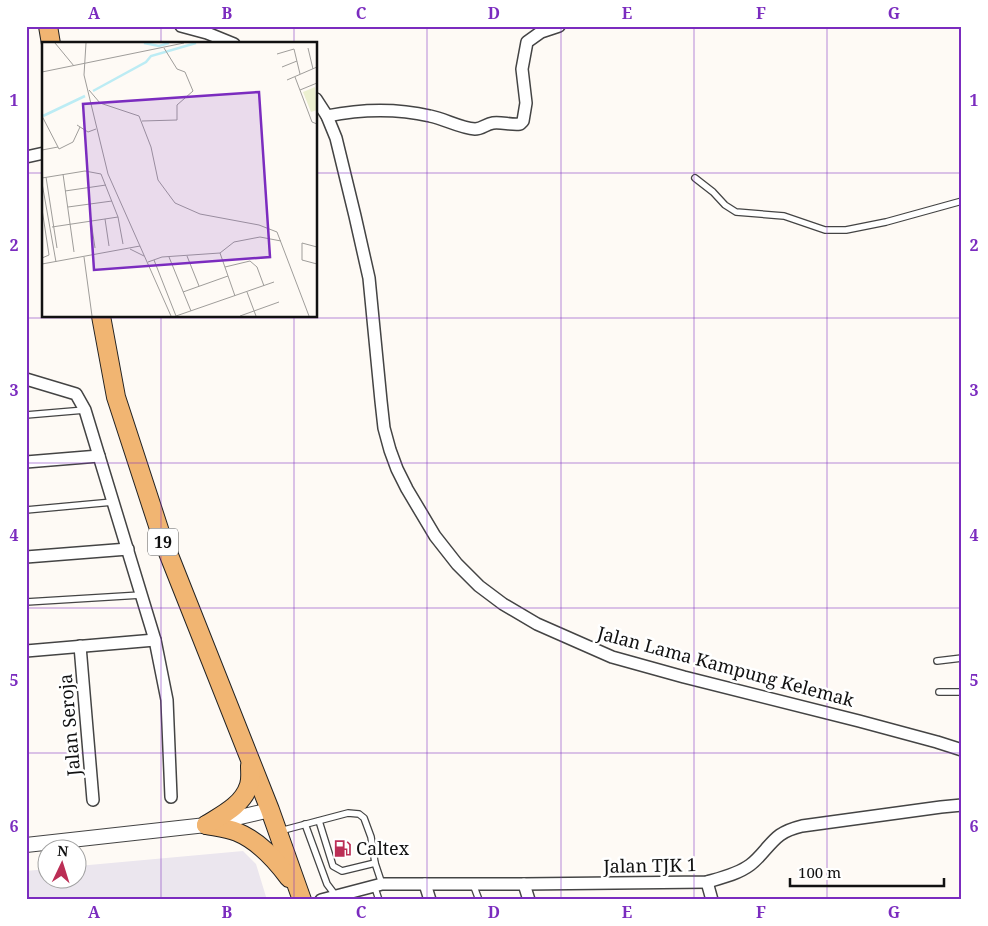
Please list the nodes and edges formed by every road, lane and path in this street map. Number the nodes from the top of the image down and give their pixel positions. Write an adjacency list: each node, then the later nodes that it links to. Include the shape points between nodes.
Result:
1 (48, 26): 4 (main road)
2 (181, 26): 5 (street)
3 (559, 26): 7 (street, via 541,32 527,42 522,69 526,103 520,124 491,123 482,128 472,128 397,110)
4 (51, 42)
5 (229, 42)
6 (318, 102): 7 (street, Jalan Lama Kampung Kelemak)
7 (327, 116): 31 (street, Jalan Lama Kampung Kelemak, via 336,138 369,278 384,428 390,450 407,489 434,536 456,564 511,609 612,657)
8 (42, 153): 9 (street)
9 (26, 157)
10 (695, 178): 11 (lane, via 736,212 784,216 825,230 846,230 886,222)
11 (962, 201)
12 (101, 318): 32 (main road, 19, via 116,397 161,535)
13 (26, 379): 14 (street, via 76,394)
14 (86, 410): 15 (lane); 16 (street)
15 (26, 415)
16 (99, 456): 17 (street); 18 (street)
17 (26, 462)
18 (113, 502): 19 (lane); 20 (street)
19 (26, 510)
20 (128, 549): 21 (street); 22 (street)
21 (26, 557)
22 (141, 595): 23 (lane); 24 (street)
23 (26, 602)
24 (155, 640): 25 (street); 33 (street, via 168,700)
25 (80, 646): 26 (street); 34 (street, Jalan Seroja)
26 (26, 651)
27 (962, 658): 28 (lane)
28 (937, 661)
29 (939, 692): 30 (lane)
30 (962, 692)
31 (962, 750)
32 (250, 759): 36 (main road, 19); 39 (main road, via 249,785 243,798)
33 (172, 797)
34 (93, 800)
35 (962, 805): 43 (street, Jalan TJK 1, via 790,829 748,867)
36 (270, 810): 39 (street); 40 (main road, 19)
37 (318, 821): 38 (lane); 42 (lane, via 333,866 342,871); 42 (lane, via 348,813 359,814 364,818 371,837)
38 (305, 824): 40 (lane); 49 (lane)
39 (206, 825): 41 (street); 48 (main road, via 236,832 260,845)
40 (278, 832): 48 (main road, 19)
41 (26, 845)
42 (375, 863): 44 (lane)
43 (707, 882): 47 (street, Jalan TJK 1); 55 (street)
44 (378, 884): 45 (street, Jalan TJK 1); 49 (street, Jalan TJK 1); 51 (lane)
45 (425, 884): 46 (street, Jalan TJK 1); 52 (street)
46 (474, 884): 47 (street, Jalan TJK 1); 53 (lane)
47 (524, 884): 54 (street)
48 (301, 895)
49 (336, 898): 50 (street, Jalan TJK 1)
50 (321, 900)
51 (379, 900)
52 (430, 900)
53 (479, 900)
54 (529, 900)
55 (712, 900)

